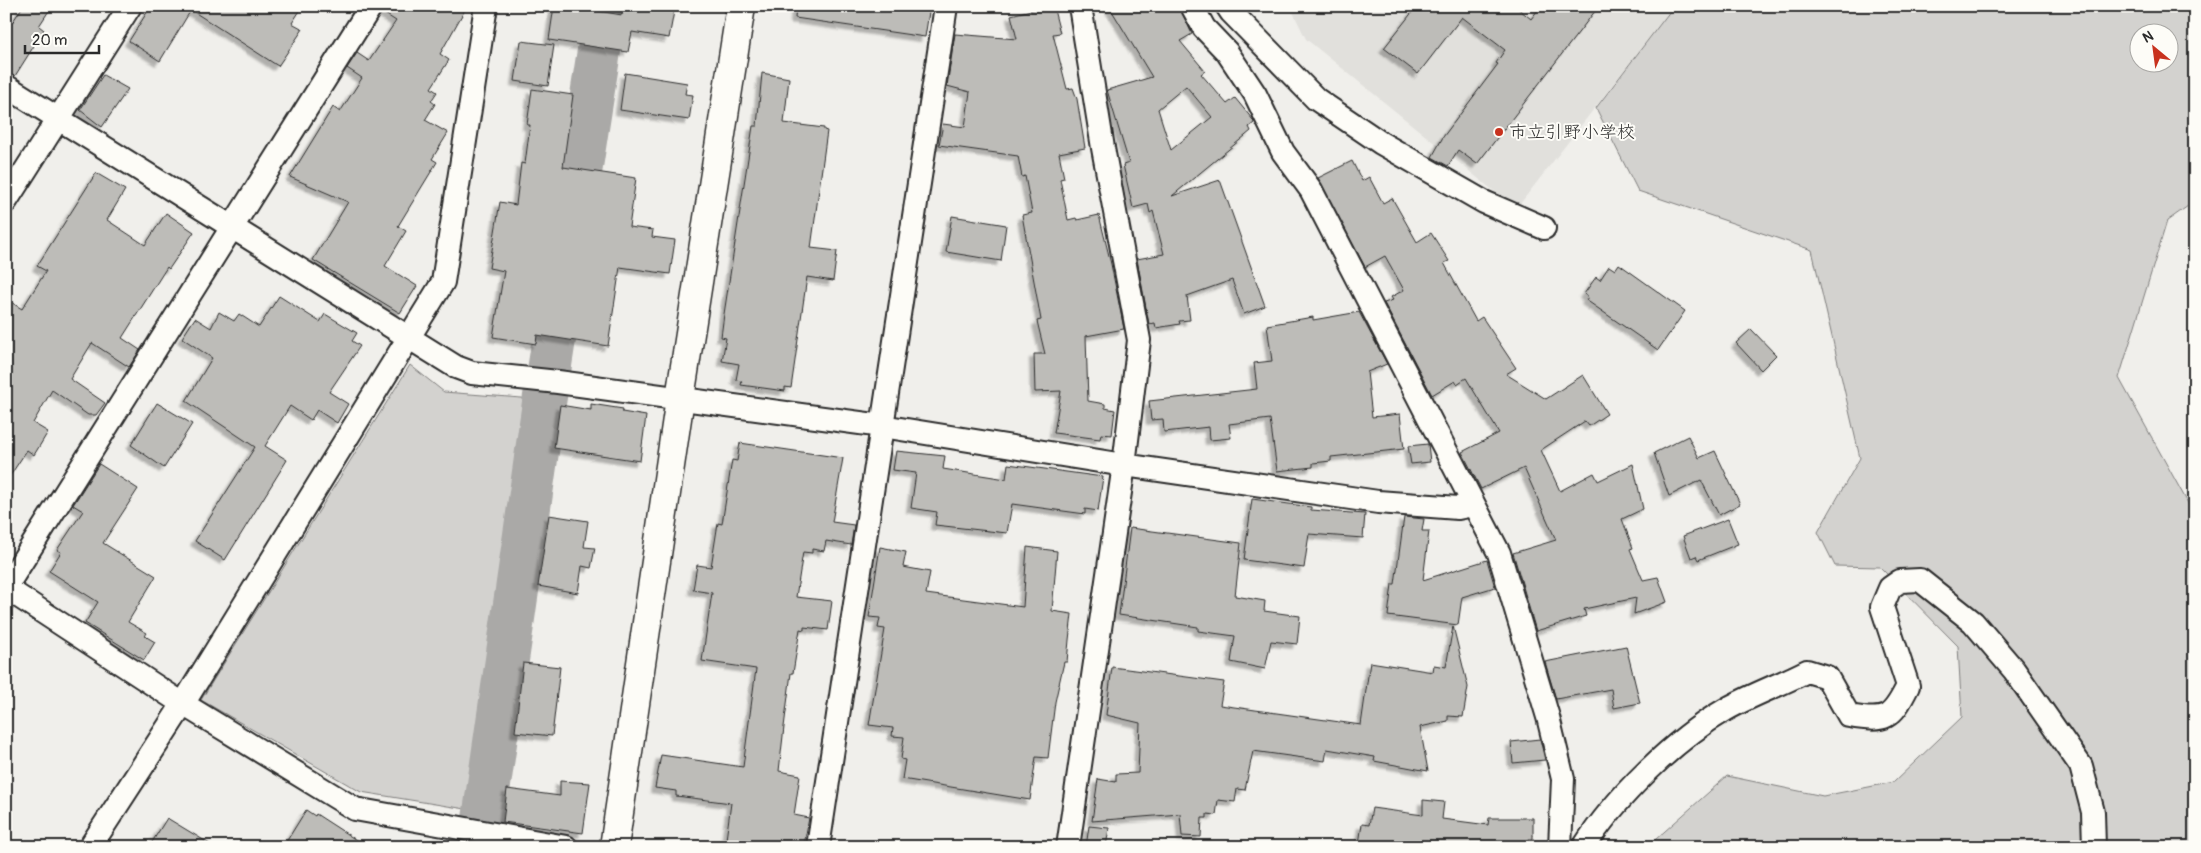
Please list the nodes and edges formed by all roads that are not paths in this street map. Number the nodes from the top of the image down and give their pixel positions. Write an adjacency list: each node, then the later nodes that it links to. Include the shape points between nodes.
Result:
1 (130, 6): 10 (street)
2 (371, 6): 12 (street)
3 (486, 6): 14 (street, via 443,282)
4 (741, 6): 15 (street)
5 (946, 6): 16 (street)
6 (1080, 6): 17 (street, via 1139,340)
7 (1192, 6): 18 (street, via 1204,28 1227,52 1255,94 1283,152 1311,190)
8 (1227, 6): 13 (street, via 1316,99 1475,198)
9 (6, 86): 10 (street)
10 (58, 118): 11 (street); 12 (street)
11 (6, 201)
12 (233, 226): 14 (street); 19 (street)
13 (1544, 228)
14 (409, 338): 15 (street, via 456,368 472,373); 20 (street)
15 (680, 398): 16 (street); 23 (street)
16 (882, 426): 17 (street); 24 (street)
17 (1124, 465): 18 (street, via 1378,502 1458,508); 25 (street)
18 (1473, 505): 26 (street, via 1499,553 1548,717 1563,780)
19 (6, 587): 20 (street)
20 (182, 704): 21 (street); 22 (street, via 355,809)
21 (90, 847)
22 (566, 847)
23 (614, 847)
24 (818, 847)
25 (1068, 847)
26 (1560, 847)
27 (1584, 847): 28 (street, via 1625,794 1683,738 1726,710 1808,671 1827,677 1849,716 1876,721 1896,710 1908,686 1882,607 1890,588 1900,581 1920,580 1973,622 2008,663 2080,766 2093,812)
28 (2094, 847)

